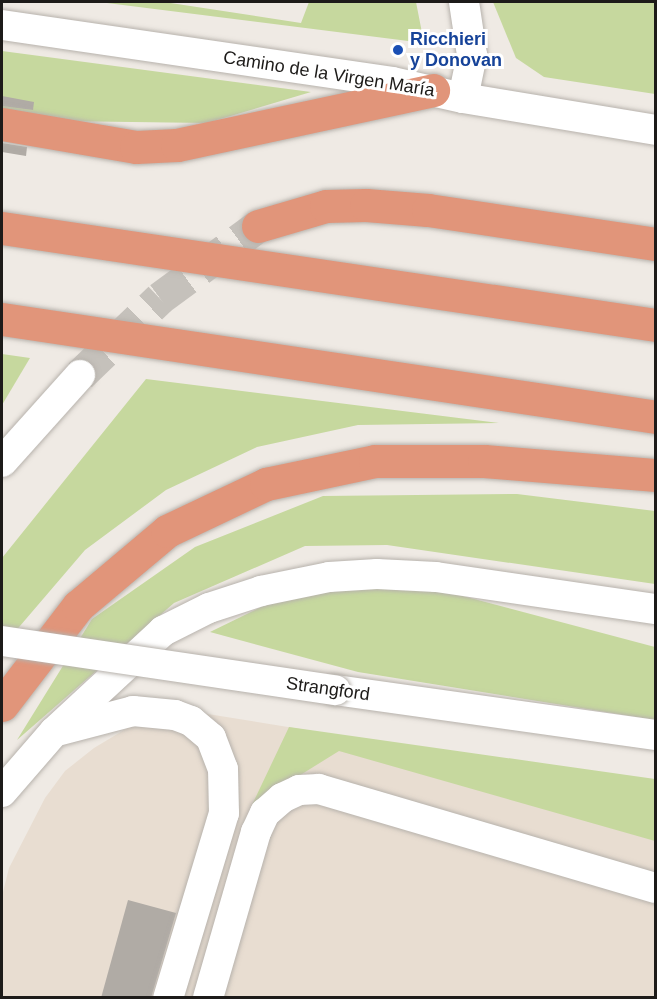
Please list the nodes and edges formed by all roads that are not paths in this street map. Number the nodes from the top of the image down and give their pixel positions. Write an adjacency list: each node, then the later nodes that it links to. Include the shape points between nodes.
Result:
1 (464, 2): 3 (street, via 472,56)
2 (2, 25): 3 (street, Camino de la Virgen María)
3 (448, 94): 4 (highway, via 177,145 136,147); 5 (street, Camino de la Virgen María)
4 (2, 124)
5 (656, 130)
6 (258, 226): 8 (highway, via 326,206 366,206 428,210)
7 (2, 228): 10 (highway)
8 (656, 243)
9 (2, 319): 12 (highway)
10 (656, 325)
11 (80, 375): 13 (street)
12 (656, 417)
13 (2, 462)
14 (656, 475): 19 (highway, via 484,461 375,461 266,484 167,531 87,598)
15 (620, 604): 16 (street); 17 (street); 20 (street, via 436,577 377,574 329,577 261,591 209,608 162,631)
16 (656, 609)
17 (656, 617)
18 (2, 641): 21 (street, Strangford, bridge)
19 (2, 705)
20 (54, 732): 22 (street); 24 (street, via 133,711 175,715 191,721 211,738 223,769 224,813)
21 (656, 735)
22 (2, 792)
23 (656, 888): 25 (street, via 319,789 299,790 265,813 256,832)
24 (168, 998)
25 (208, 998)

